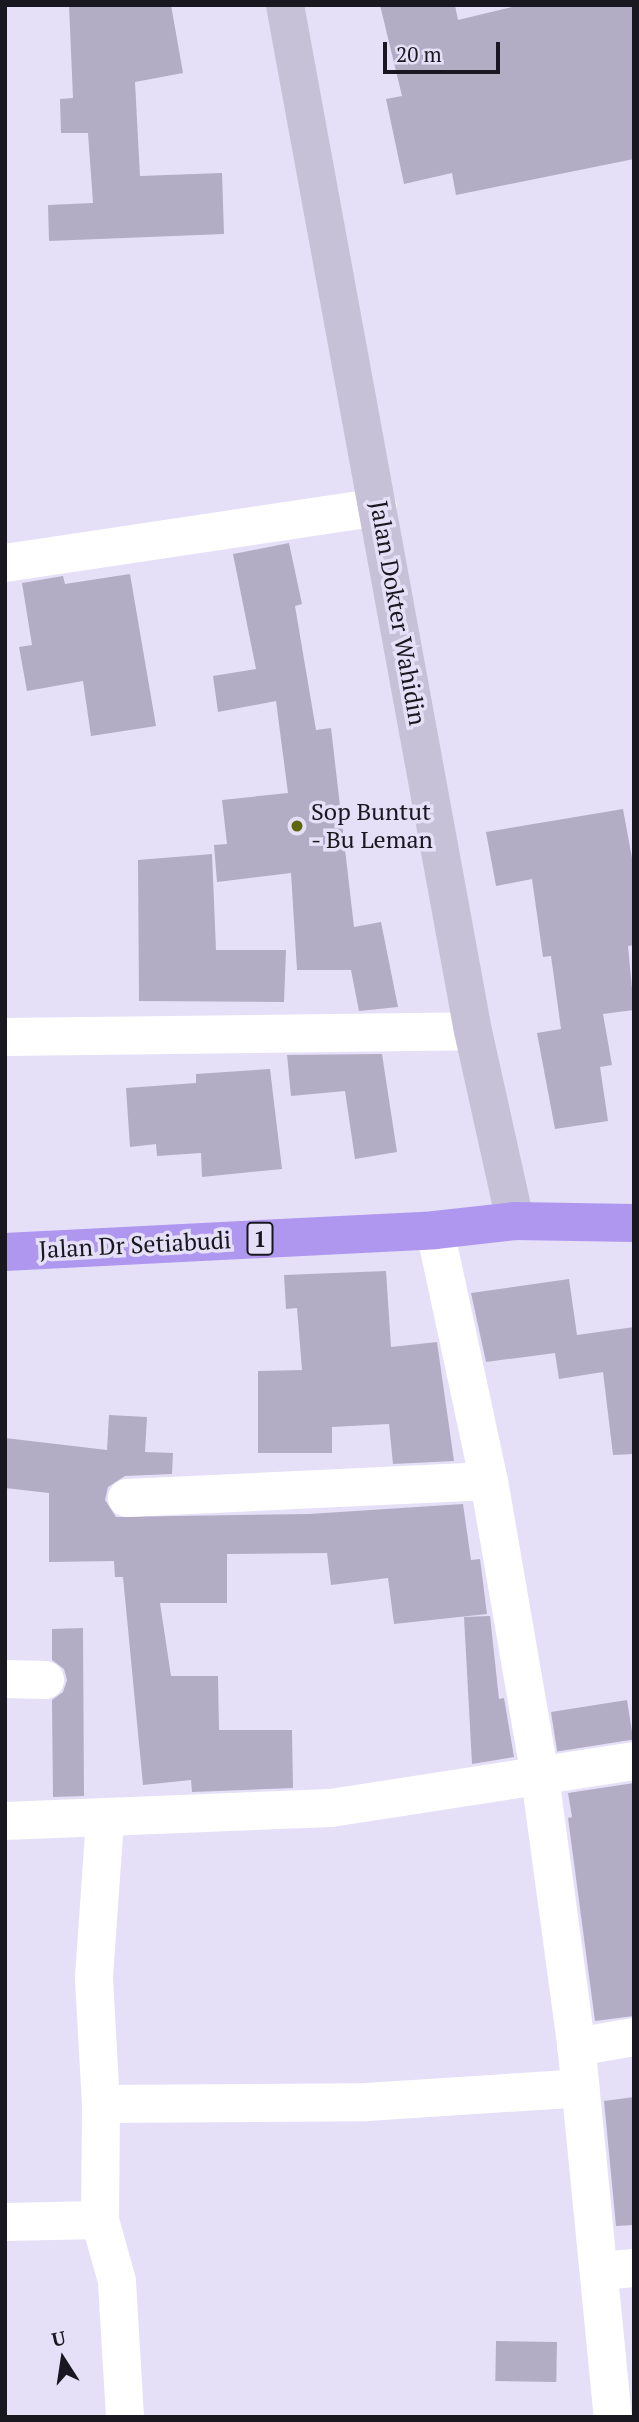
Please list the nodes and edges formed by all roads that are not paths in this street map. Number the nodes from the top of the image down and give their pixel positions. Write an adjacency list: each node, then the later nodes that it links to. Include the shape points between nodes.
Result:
1 (285, 5): 2 (street, Jalan Dokter Wahidin)
2 (379, 507): 3 (street); 4 (street, Jalan Dokter Wahidin)
3 (5, 563)
4 (473, 1031): 5 (street); 6 (street, Jalan Dokter Wahidin)
5 (5, 1037)
6 (515, 1221): 7 (highway, 1); 8 (highway, Jalan Dr Setiabudi / 1)
7 (634, 1223)
8 (435, 1230): 9 (highway, Jalan Dr Setiabudi / 1); 10 (street)
9 (5, 1252)
10 (489, 1481): 11 (street); 15 (street)
11 (127, 1499)
12 (5, 1679): 13 (street)
13 (45, 1680)
14 (634, 1761): 15 (street)
15 (540, 1777): 16 (street, via 331,1808); 19 (street)
16 (105, 1818): 17 (street); 21 (street, via 94,1977)
17 (5, 1821)
18 (634, 2037): 19 (street)
19 (576, 2047): 20 (street)
20 (581, 2088): 21 (street, via 367,2102); 24 (street)
21 (101, 2104): 22 (street)
22 (100, 2220): 23 (street); 25 (street, via 117,2281)
23 (5, 2222)
24 (617, 2269): 26 (street)
25 (125, 2417)
26 (613, 2417)

